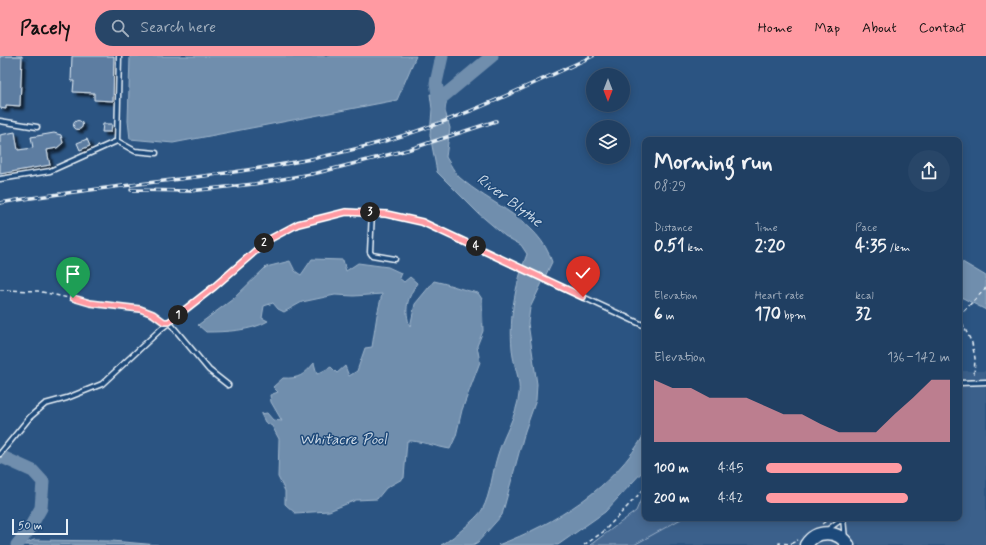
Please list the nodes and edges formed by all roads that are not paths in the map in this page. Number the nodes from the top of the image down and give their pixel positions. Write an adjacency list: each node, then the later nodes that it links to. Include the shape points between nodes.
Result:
1 (119, 56): 4 (lane)
2 (0, 122): 3 (lane)
3 (37, 127)
4 (117, 141): 5 (lane, via 135,151); 6 (lane, via 50,171)
5 (156, 153)
6 (0, 178)
7 (372, 212): 8 (lane, via 370,252); 9 (lane, via 346,212 321,217 298,224 268,240); 10 (lane, via 422,222)
8 (395, 259)
9 (169, 322): 13 (lane, via 209,370); 14 (lane, via 102,384 45,404 30,417)
10 (642, 325)
11 (986, 382): 12 (lane)
12 (962, 383)
13 (228, 386)
14 (1, 452)
15 (839, 521): 17 (lane)
16 (843, 521): 18 (lane)
17 (823, 533): 18 (street, via 835,534); 19 (street)
18 (846, 543)
19 (806, 544)

